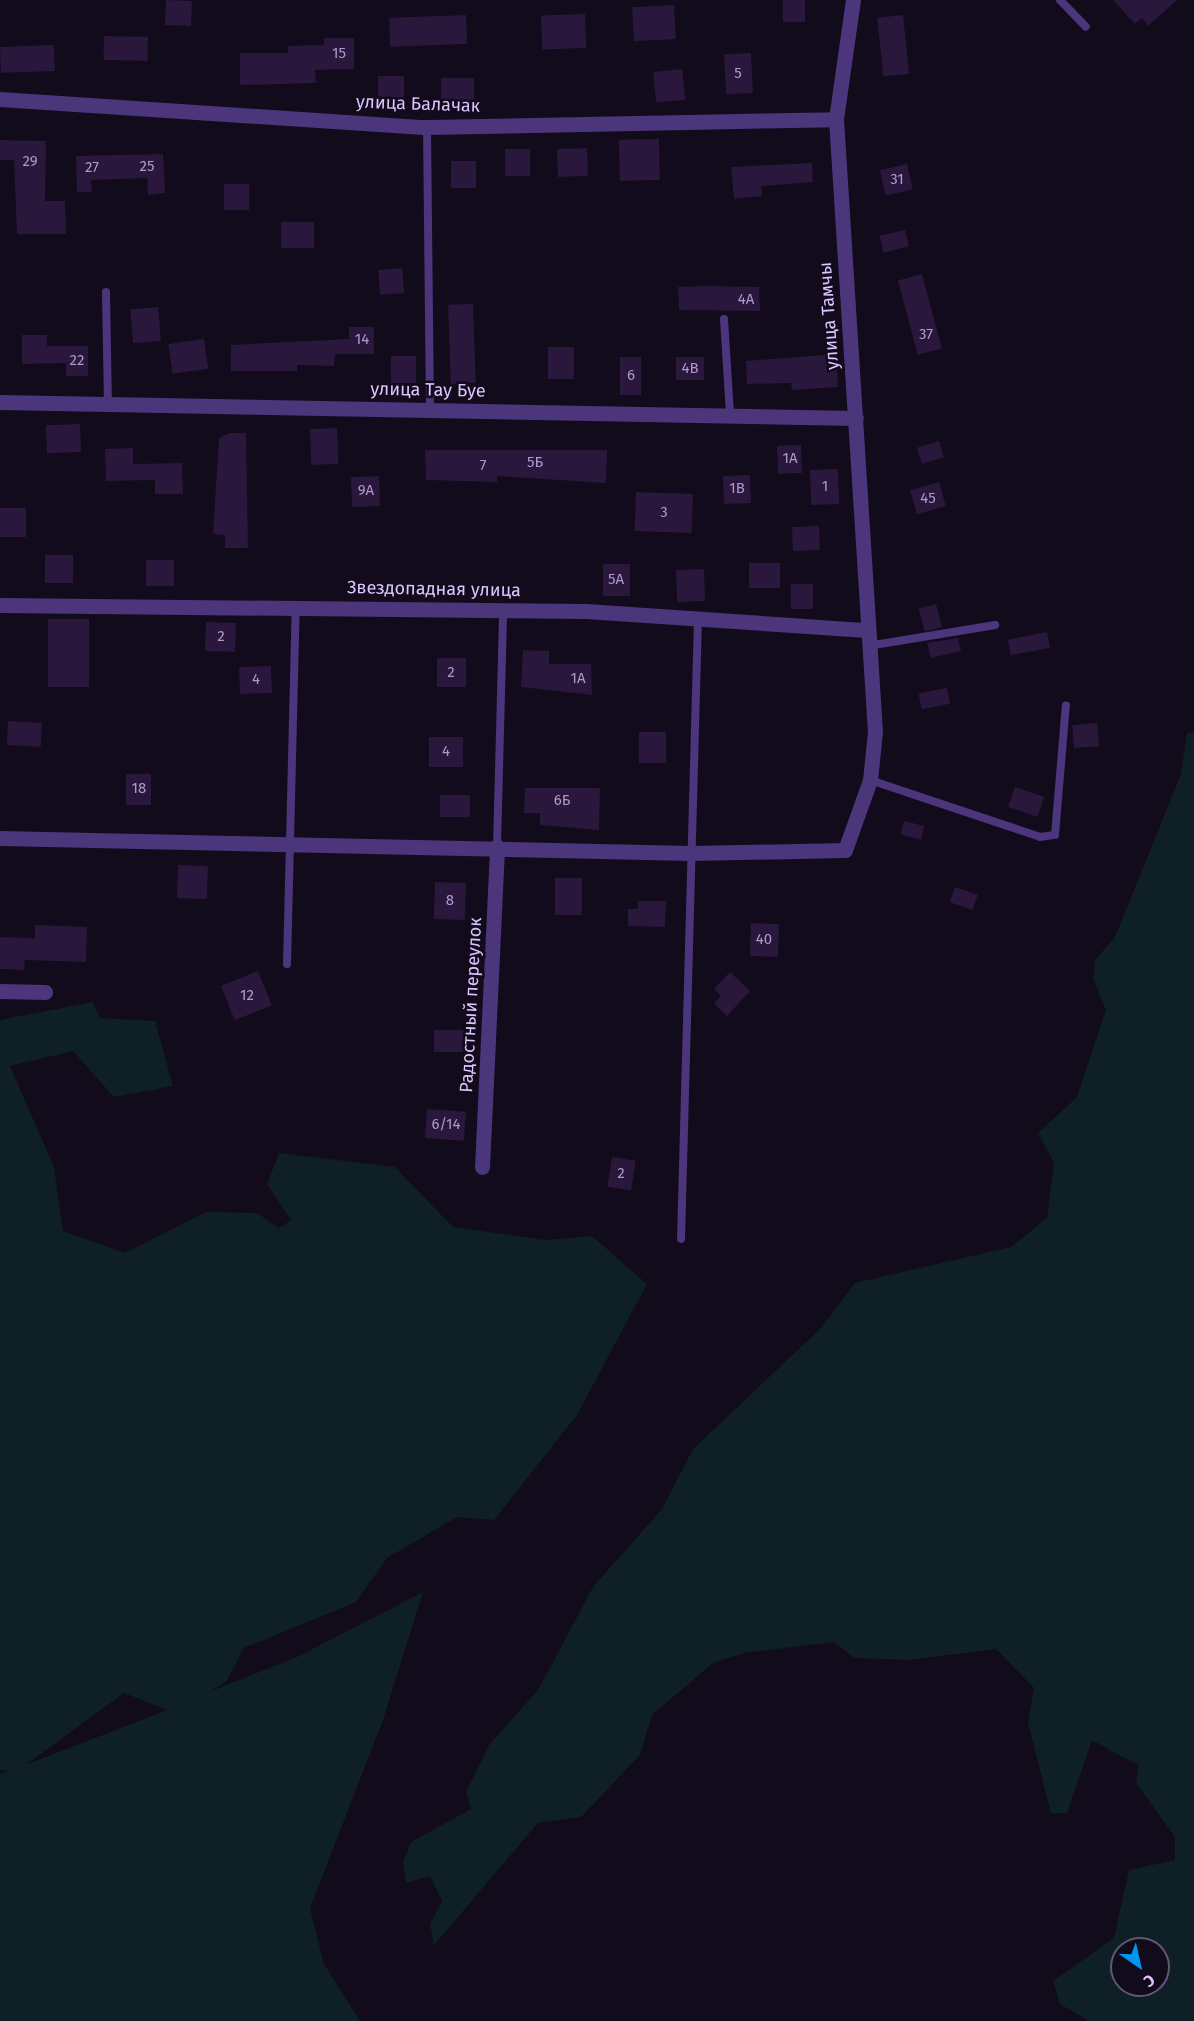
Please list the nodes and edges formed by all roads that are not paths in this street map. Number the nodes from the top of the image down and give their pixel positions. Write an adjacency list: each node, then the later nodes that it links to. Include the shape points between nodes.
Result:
1 (853, 0): 5 (street, улица Тамчы)
2 (1060, 0): 3 (lane)
3 (1086, 27)
4 (0, 99): 6 (street, улица Балачак)
5 (836, 119): 6 (street, улица Балачак); 13 (street, улица Тамчы)
6 (427, 127): 11 (lane)
7 (106, 292): 10 (lane)
8 (724, 319): 12 (lane)
9 (0, 402): 10 (street, улица Тау Буе)
10 (108, 404): 11 (street, улица Тау Буе)
11 (430, 409): 12 (street, улица Тау Буе)
12 (730, 415): 13 (street, улица Тау Буе)
13 (855, 418): 19 (street, улица Тамчы)
14 (0, 604): 15 (street, Звездопадная улица)
15 (296, 607): 16 (street, Звездопадная улица); 24 (lane)
16 (503, 610): 17 (street, Звездопадная улица); 25 (lane, via 495,746)
17 (698, 620): 19 (street, Звездопадная улица); 26 (lane)
18 (994, 626): 20 (lane)
19 (866, 630): 20 (street, улица Тамчы)
20 (868, 646): 22 (street, улица Тамчы, via 875,732)
21 (1066, 705): 22 (lane, via 1055,835 1040,837)
22 (870, 780): 26 (street, улица Тамчы, via 845,850)
23 (0, 838): 24 (street)
24 (291, 843): 25 (street); 27 (lane)
25 (497, 846): 26 (street); 30 (street, Радостный переулок)
26 (691, 853): 31 (lane)
27 (287, 964)
28 (0, 991): 29 (street)
29 (45, 992)
30 (482, 1167)
31 (681, 1239)

